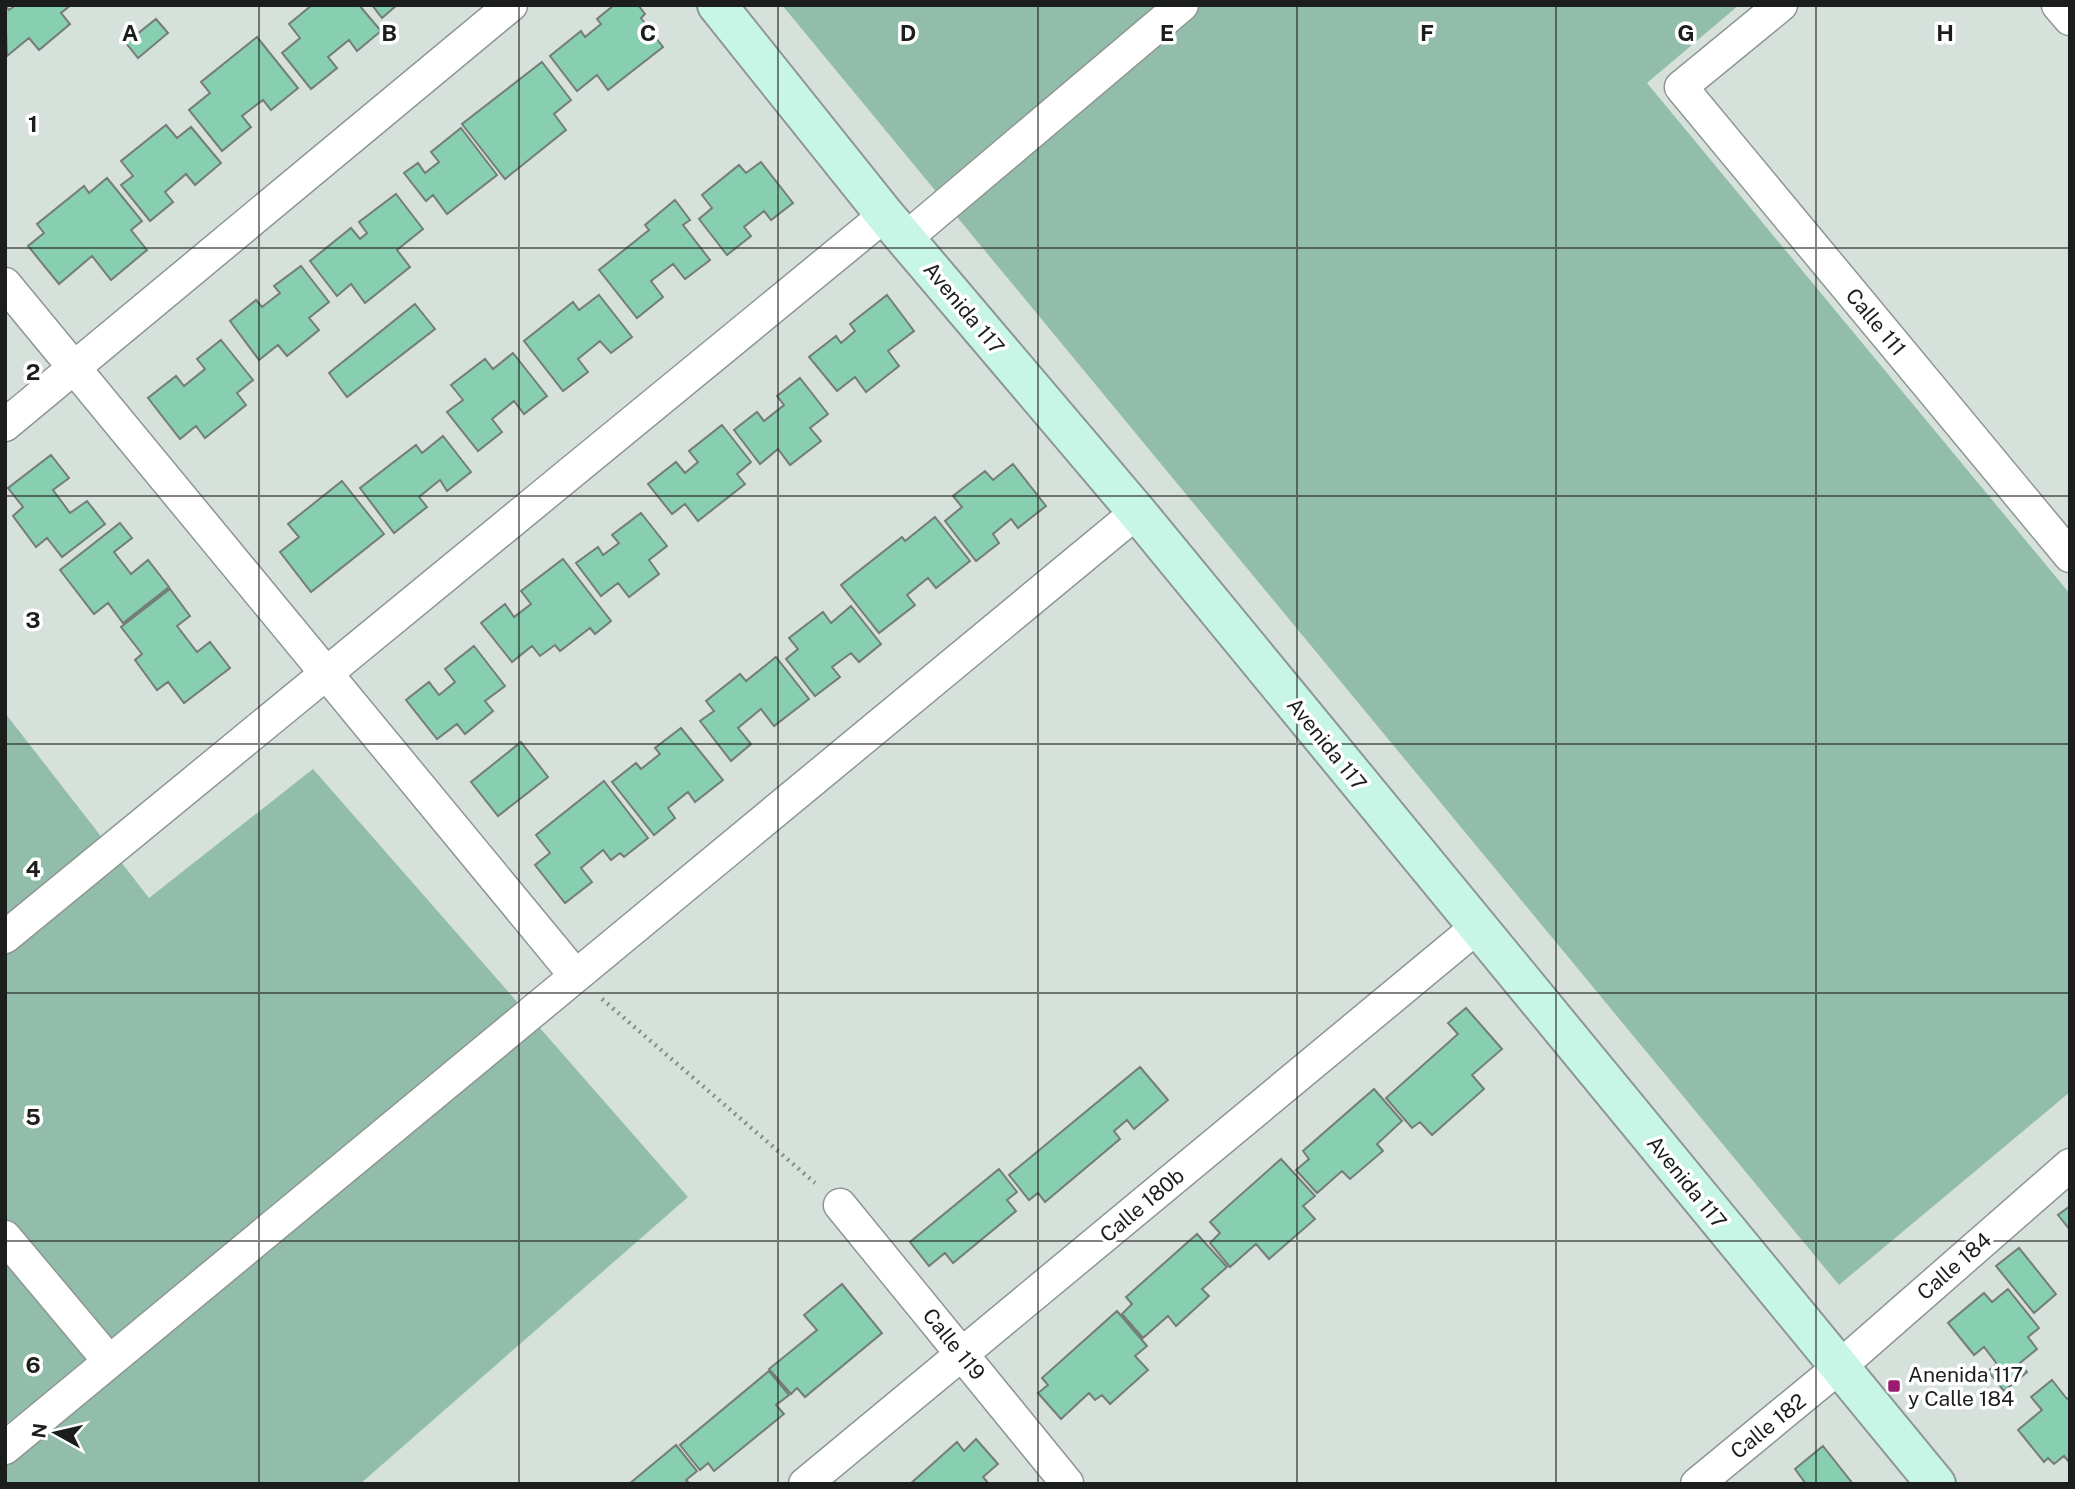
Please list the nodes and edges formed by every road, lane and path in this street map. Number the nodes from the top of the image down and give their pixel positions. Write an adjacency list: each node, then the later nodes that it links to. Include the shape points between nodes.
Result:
1 (511, 5): 9 (street)
2 (717, 5): 7 (street, Avenida 117)
3 (1182, 5): 7 (street)
4 (1781, 5): 12 (street, Calle 111, via 1681,88)
5 (2058, 5): 6 (street)
6 (2070, 19)
7 (895, 227): 11 (street, Avenida 117); 13 (street)
8 (5, 284): 9 (street)
9 (74, 367): 10 (street); 13 (street)
10 (5, 425)
11 (1137, 512): 14 (street, Avenida 117); 16 (street)
12 (2070, 556)
13 (328, 674): 15 (street); 16 (street)
14 (1477, 927): 20 (street, Calle 180b); 22 (street, Avenida 117)
15 (5, 937)
16 (575, 975): 18 (path); 21 (street)
17 (2070, 1165): 22 (street, Calle 184)
18 (840, 1205): 20 (street, Calle 119)
19 (5, 1237): 21 (street)
20 (962, 1354): 24 (street, Calle 119); 25 (street, Calle 180b)
21 (110, 1361): 23 (street)
22 (1838, 1368): 26 (street, Calle 182); 27 (street, Avenida 117)
23 (5, 1448)
24 (1068, 1483)
25 (805, 1484)
26 (1697, 1484)
27 (1936, 1484)

